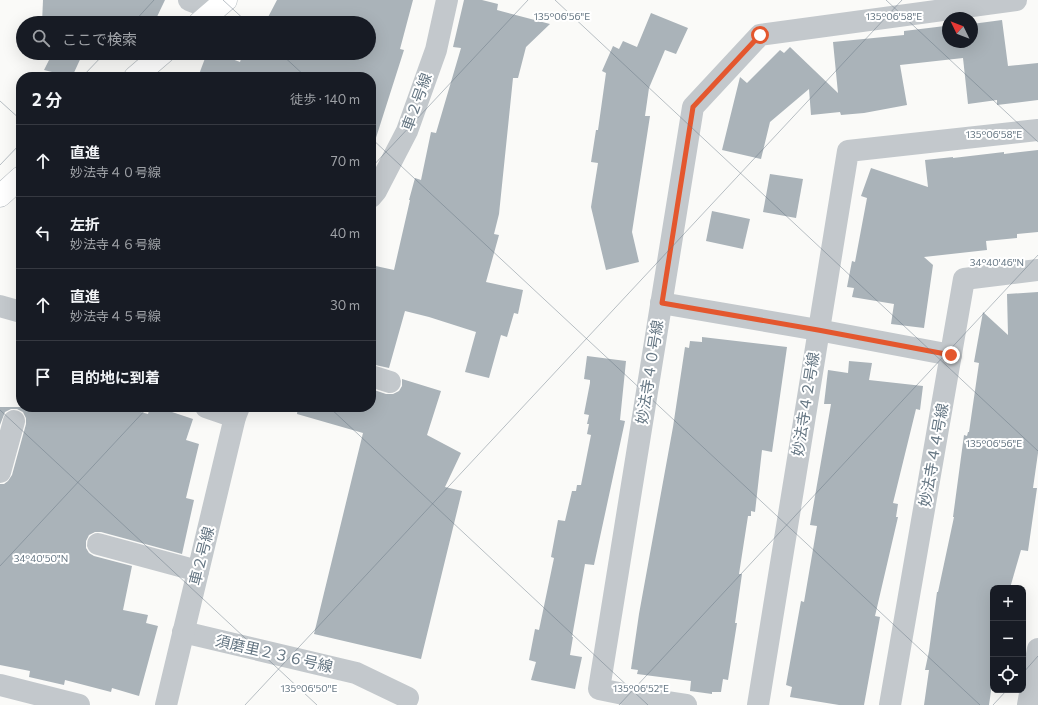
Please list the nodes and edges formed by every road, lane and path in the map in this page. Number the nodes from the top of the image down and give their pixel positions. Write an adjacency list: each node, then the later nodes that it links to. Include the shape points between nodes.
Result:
1 (189, 0): 4 (street)
2 (447, 0): 8 (street, 車２号線, via 434,57 407,131)
3 (1016, 0): 13 (street, 妙法寺４０号線, via 760,35 693,107)
4 (213, 11)
5 (155, 60): 6 (street)
6 (141, 72)
7 (1038, 130): 16 (street, 妙法寺４２号線, via 848,151)
8 (377, 176): 10 (street, 車２号線)
9 (16, 182): 11 (street)
10 (376, 191)
11 (0, 196)
12 (1038, 270): 17 (street, 妙法寺４４号線, via 964,279)
13 (662, 303): 16 (street); 27 (street, 妙法寺４０号線, via 599,688)
14 (0, 306): 15 (street)
15 (16, 311)
16 (818, 330): 17 (street); 31 (street, 妙法寺４２号線)
17 (951, 355): 32 (street, 妙法寺４４号線)
18 (237, 412): 22 (street, 車２号線)
19 (14, 421): 20 (street)
20 (0, 472)
21 (98, 544): 22 (street)
22 (198, 572): 23 (street, 車２号線)
23 (183, 632): 26 (street, 須磨里２３６号線, via 356,673); 29 (street, 車２号線)
24 (1038, 649): 33 (street)
25 (0, 685): 28 (street)
26 (408, 698)
27 (653, 702): 30 (street, 妙法寺４０号線)
28 (79, 705)
29 (166, 705)
30 (686, 705)
31 (758, 705)
32 (890, 705)
33 (1028, 705)

